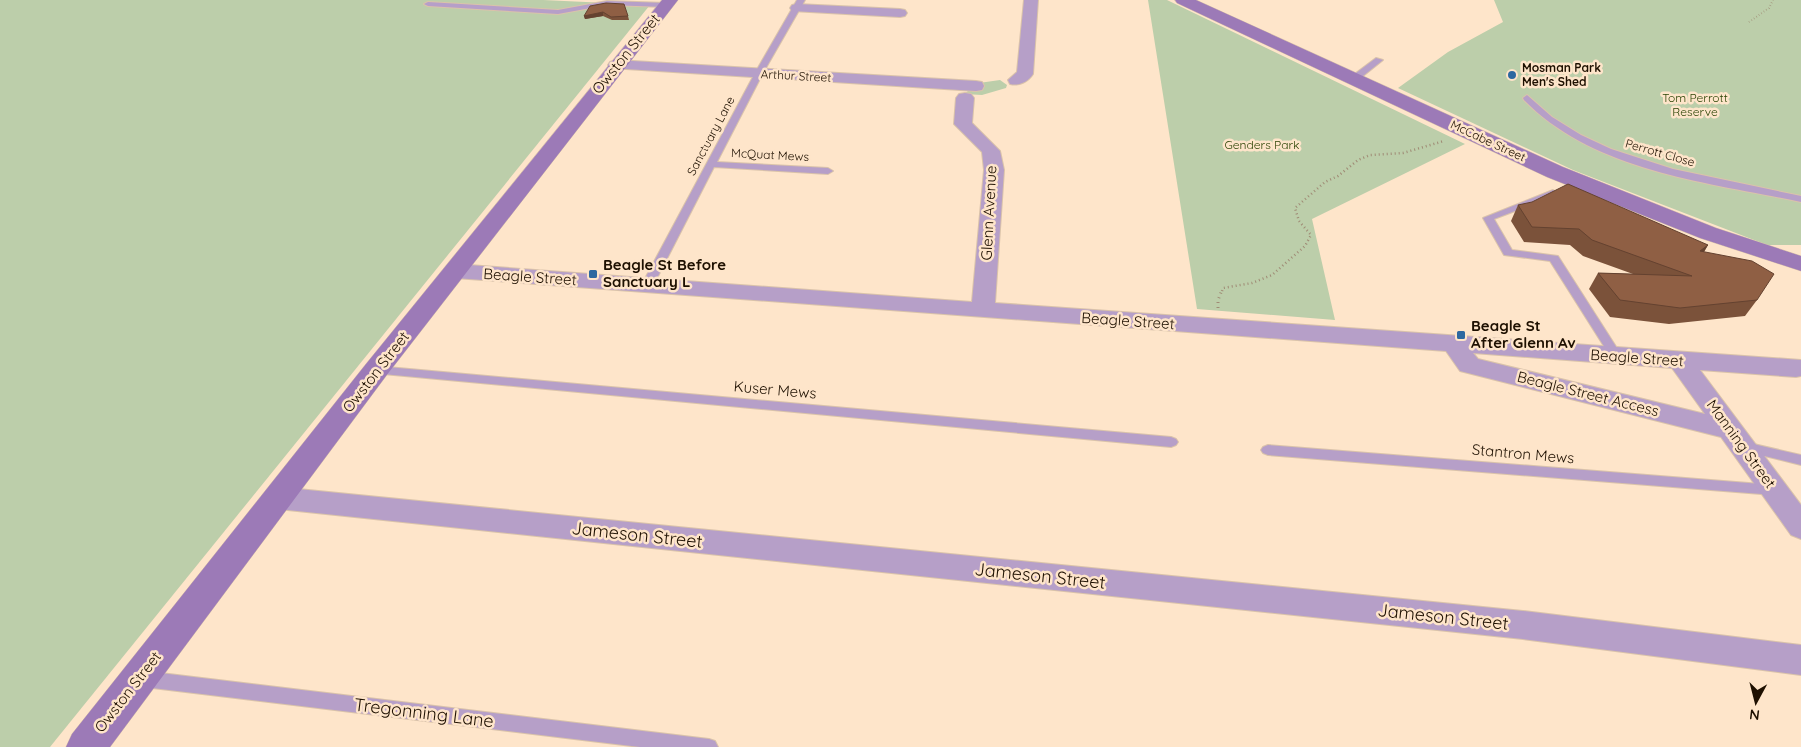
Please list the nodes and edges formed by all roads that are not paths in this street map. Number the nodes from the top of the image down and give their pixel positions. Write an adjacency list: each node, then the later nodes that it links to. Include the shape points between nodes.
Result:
1 (1031, 0): 11 (street, via 1025,74)
2 (1183, 0): 10 (street, McCabe Street)
3 (668, 2): 4 (lane, via 607,2 558,12); 8 (street, Owston Street)
4 (428, 4)
5 (799, 4): 6 (street); 9 (lane, Sanctuary Lane)
6 (900, 13)
7 (1379, 60): 10 (lane)
8 (616, 66): 9 (street, Arthur Street); 19 (street, Owston Street)
9 (759, 73): 12 (street, Arthur Street); 14 (lane, Sanctuary Lane)
10 (1355, 78): 16 (street, McCabe Street)
11 (1016, 80)
12 (971, 92): 21 (street, Glenn Avenue, via 963,124 991,151 994,170)
13 (1527, 98): 17 (lane, Perrott Close, via 1572,134 1629,159)
14 (711, 164): 15 (lane, McQuat Mews); 20 (lane, Sanctuary Lane)
15 (828, 171)
16 (1580, 182): 18 (street, McCabe Street, via 1708,233); 23 (lane, via 1488,218 1508,253 1554,258)
17 (1801, 199)
18 (1801, 264)
19 (455, 271): 20 (street, Beagle Street); 25 (street, Owston Street)
20 (647, 286): 21 (street, Beagle Street)
21 (983, 310): 22 (street, Beagle Street)
22 (1454, 345): 23 (street, Beagle Street); 27 (street, Beagle Street Access, via 1469,365)
23 (1616, 356): 24 (street, Beagle Street)
24 (1680, 361): 26 (street, Beagle Street); 27 (street, Manning Street)
25 (376, 370): 28 (lane, Kuser Mews); 32 (street, Owston Street)
26 (1799, 370)
27 (1737, 438): 30 (lane); 31 (street, Manning Street)
28 (1171, 442)
29 (1268, 450): 31 (lane, Stantron Mews)
30 (1801, 460)
31 (1774, 490): 33 (street, Manning Street)
32 (278, 498): 34 (street, Jameson Street, via 1513,624); 35 (street, Owston Street)
33 (1801, 527)
34 (1801, 660)
35 (139, 678): 36 (street, Owston Street); 37 (lane, Tregonning Lane)
36 (86, 747)
37 (709, 747)

